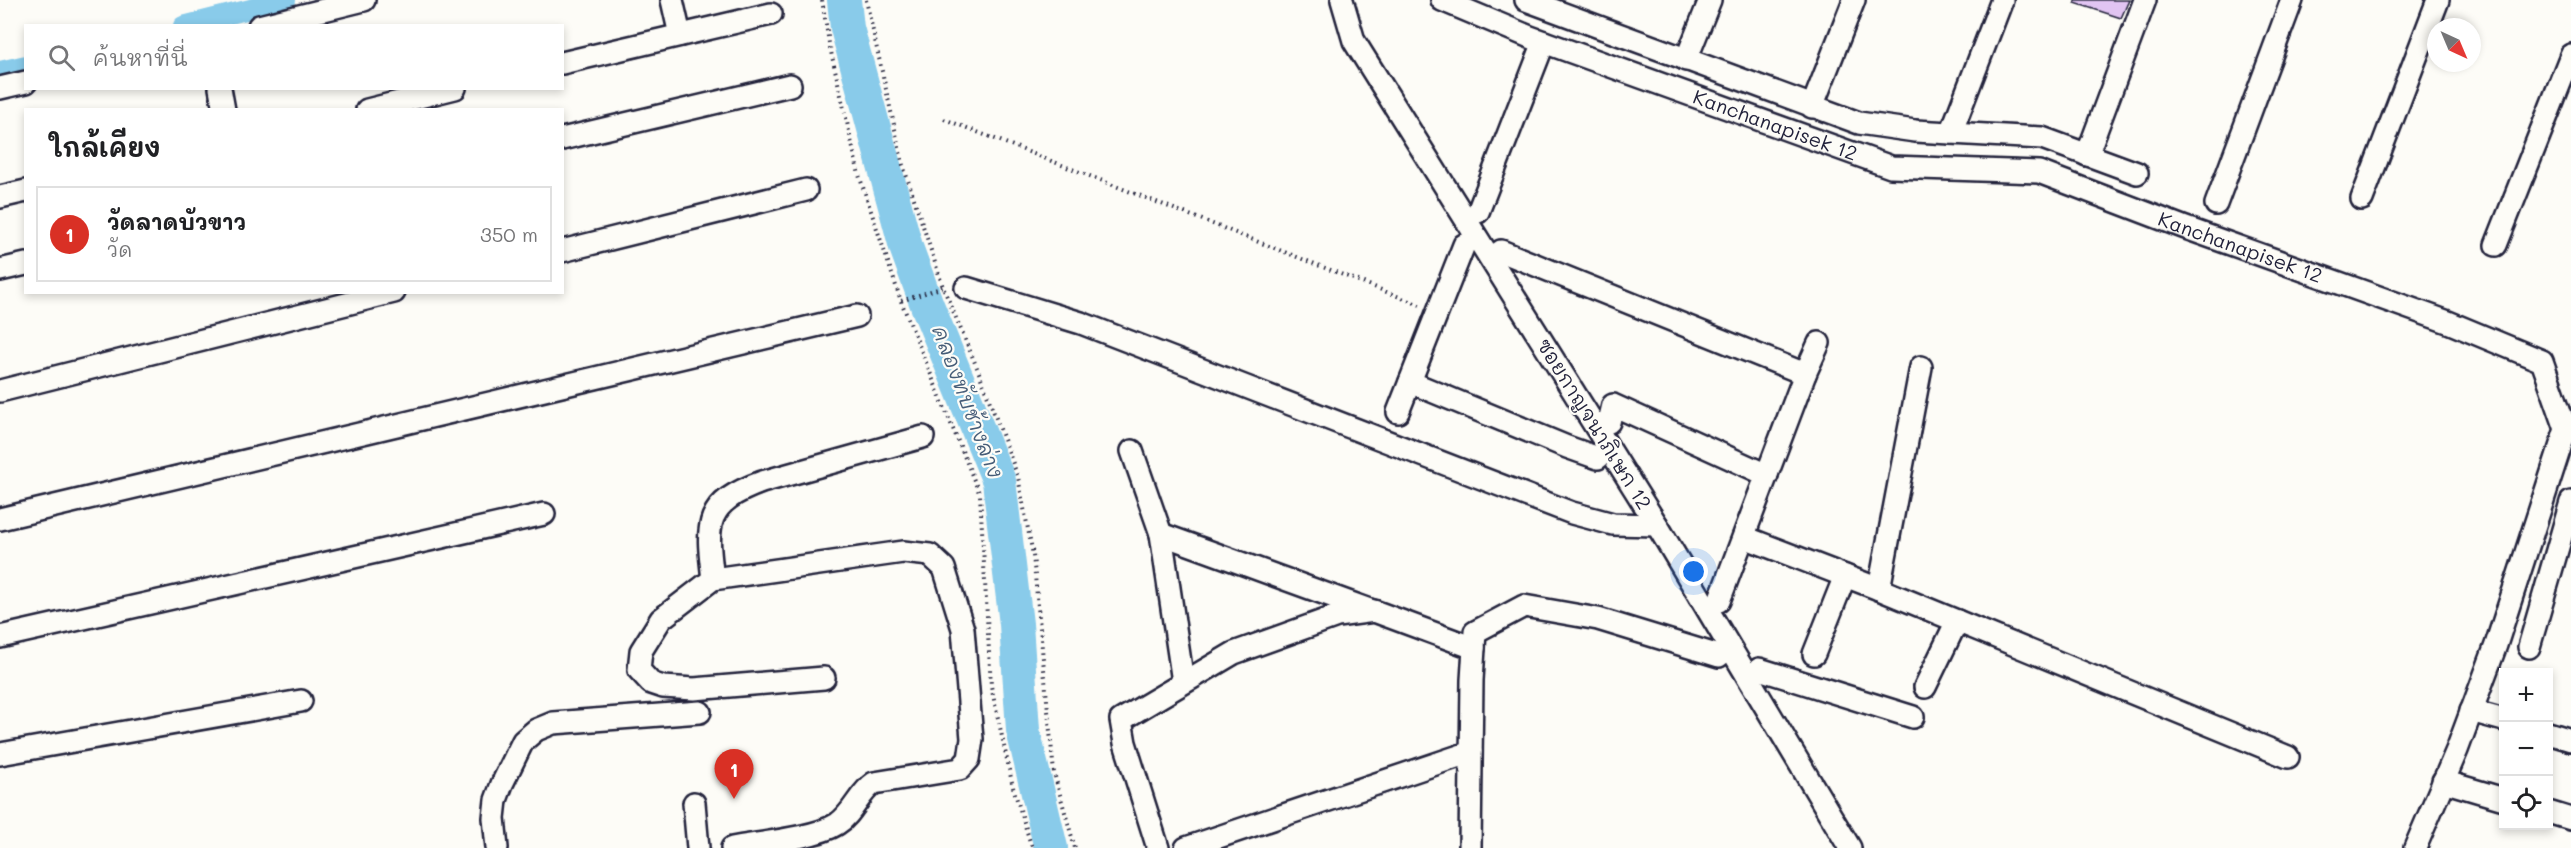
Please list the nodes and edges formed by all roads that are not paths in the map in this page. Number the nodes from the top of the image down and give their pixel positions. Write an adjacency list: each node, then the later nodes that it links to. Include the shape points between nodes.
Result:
1 (364, 0): 14 (street)
2 (672, 0): 15 (street)
3 (1342, 0): 61 (street, ซอยกาญจนาภิเษก 12, via 1354,41)
4 (1442, 0): 16 (street, Kanchanapisek 12)
5 (1526, 0): 12 (street)
6 (1710, 0): 18 (street)
7 (1854, 0): 25 (street)
8 (2002, 0): 28 (street)
9 (2145, 0): 30 (street)
10 (2292, 0): 36 (street)
11 (2438, 0): 35 (street)
12 (1551, 4): 18 (street)
13 (771, 14): 15 (street)
14 (267, 24)
15 (680, 35): 19 (street)
16 (1544, 42): 37 (street); 80 (street, Kanchanapisek 12, via 1891,167 2039,172 2448,322 2542,361 2566,429)
17 (2571, 56): 39 (street)
18 (1686, 60): 25 (street)
19 (564, 63)
20 (24, 82): 22 (street)
21 (790, 85): 29 (street)
22 (0, 88)
23 (220, 90): 26 (street)
24 (448, 90): 27 (street)
25 (1812, 107): 28 (street, via 1859,123)
26 (224, 108)
27 (375, 108)
28 (1951, 133): 30 (street, via 2042,138)
29 (564, 139)
30 (2087, 155): 31 (street)
31 (2137, 173)
32 (806, 190): 40 (street)
33 (24, 191): 34 (street)
34 (0, 197)
35 (2362, 199)
36 (2216, 204)
37 (1478, 212)
38 (1466, 240): 50 (street)
39 (2496, 245)
40 (564, 250)
41 (1501, 251): 49 (street)
42 (24, 264): 43 (street)
43 (0, 270)
44 (966, 288): 61 (street, via 1081,323 1572,513 1613,524)
45 (386, 294): 51 (street)
46 (857, 316): 60 (street)
47 (1819, 343): 49 (street)
48 (1921, 367): 66 (street)
49 (1805, 374): 57 (street)
50 (1410, 382): 52 (street); 56 (street)
51 (0, 391)
52 (1398, 412)
53 (1609, 422): 57 (street, via 1613,405)
54 (923, 437): 65 (street, via 762,482 724,500 713,515 708,536)
55 (1132, 451): 62 (street)
56 (1598, 458)
57 (1767, 475): 63 (street)
58 (2571, 502): 71 (street)
59 (544, 514): 70 (street)
60 (0, 519)
61 (1657, 525): 100 (street, ซอยกาญจนาภิเษก 12)
62 (1161, 534): 68 (street); 77 (street)
63 (1744, 537): 64 (street); 67 (street)
64 (1845, 576): 66 (street); 73 (street)
65 (713, 579): 76 (street, via 661,619 641,651 639,670 651,683 694,689); 96 (street, via 903,552 930,555 944,568 963,629 972,739 969,759 960,769 874,783 838,824 822,831)
66 (1879, 589): 69 (street)
67 (1719, 601)
68 (1374, 611): 72 (street); 77 (street, via 1337,616 1234,653)
69 (1957, 621): 78 (street); 88 (street)
70 (0, 637)
71 (2529, 647)
72 (1474, 648): 74 (street, via 1474,632 1524,606 1598,619); 86 (street)
73 (1814, 654)
74 (1719, 656)
75 (1759, 669): 82 (street)
76 (824, 678)
77 (1183, 682): 97 (street, via 1121,720)
78 (1924, 687)
79 (300, 701): 87 (street)
80 (2471, 711): 83 (street); 89 (street, Kanchanapisek 12)
81 (700, 712): 94 (street, via 553,723 536,730 523,741 496,800)
82 (1913, 717)
83 (2499, 719)
84 (2553, 735): 85 (street)
85 (2571, 740)
86 (1470, 752): 98 (street); 99 (street)
87 (0, 754)
88 (2288, 757)
89 (2443, 781): 90 (street); 101 (street, Kanchanapisek 12)
90 (2499, 798)
91 (694, 803): 95 (street)
92 (2553, 814): 93 (street)
93 (2571, 819)
94 (497, 848)
95 (698, 848)
96 (732, 848)
97 (1158, 848)
98 (1186, 848)
99 (1470, 848)
100 (1850, 848)
101 (2415, 848)

